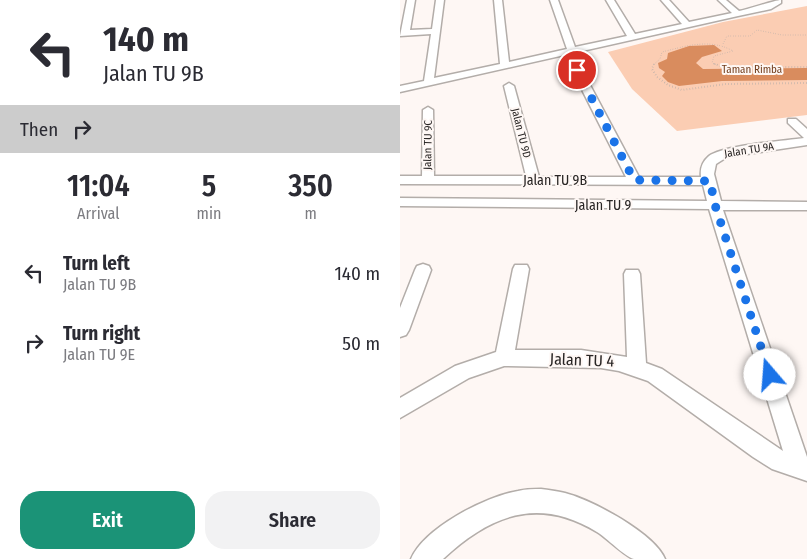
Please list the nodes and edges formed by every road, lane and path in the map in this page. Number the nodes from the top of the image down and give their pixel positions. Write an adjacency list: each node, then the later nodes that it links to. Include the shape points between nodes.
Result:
1 (411, 0): 12 (street)
2 (440, 0): 11 (street)
3 (498, 0): 17 (street)
4 (554, 0): 16 (street)
5 (610, 0): 14 (street)
6 (665, 0): 10 (street)
7 (722, 0): 9 (street)
8 (777, 0): 9 (street, via 774,5)
9 (738, 14): 10 (street)
10 (687, 25): 14 (street)
11 (436, 31): 12 (street); 20 (street)
12 (402, 33)
13 (807, 35): 15 (path, via 782,35 758,30 750,36 727,36)
14 (633, 38): 16 (street)
15 (723, 44): 18 (path, via 733,51 714,56 712,63 726,67); 21 (path, via 686,45 662,52 652,69 668,86 682,90 726,84)
16 (572, 52): 17 (street)
17 (505, 66): 20 (street)
18 (807, 67)
19 (577, 70): 31 (street)
20 (429, 82): 23 (street)
21 (807, 83)
22 (509, 86): 30 (street, Jalan TU 9D)
23 (400, 89)
24 (428, 110): 29 (street, Jalan TU 9C)
25 (792, 121): 26 (street)
26 (807, 135)
27 (807, 141): 32 (street, Jalan TU 9A, via 713,157 707,169)
28 (400, 180): 29 (street, Jalan TU 9B)
29 (428, 180): 30 (street, Jalan TU 9B)
30 (533, 180): 31 (street, Jalan TU 9B)
31 (634, 180): 32 (street, Jalan TU 9B)
32 (710, 181): 34 (street, Jalan TU 9A)
33 (400, 202): 34 (street, Jalan TU 9)
34 (715, 205): 35 (street, Jalan TU 9); 43 (street, Jalan TU 9A)
35 (807, 206)
36 (522, 269): 40 (street)
37 (423, 270): 39 (street)
38 (632, 274): 41 (street)
39 (400, 330)
40 (504, 358): 41 (street, Jalan TU 4, via 617,360); 42 (street, Jalan TU 4, via 454,374)
41 (637, 366): 43 (street, Jalan TU 4, via 655,375 761,450)
42 (400, 410)
43 (804, 470)
44 (424, 559): 45 (street, via 464,525 495,509 548,499 590,513)
45 (652, 559)

